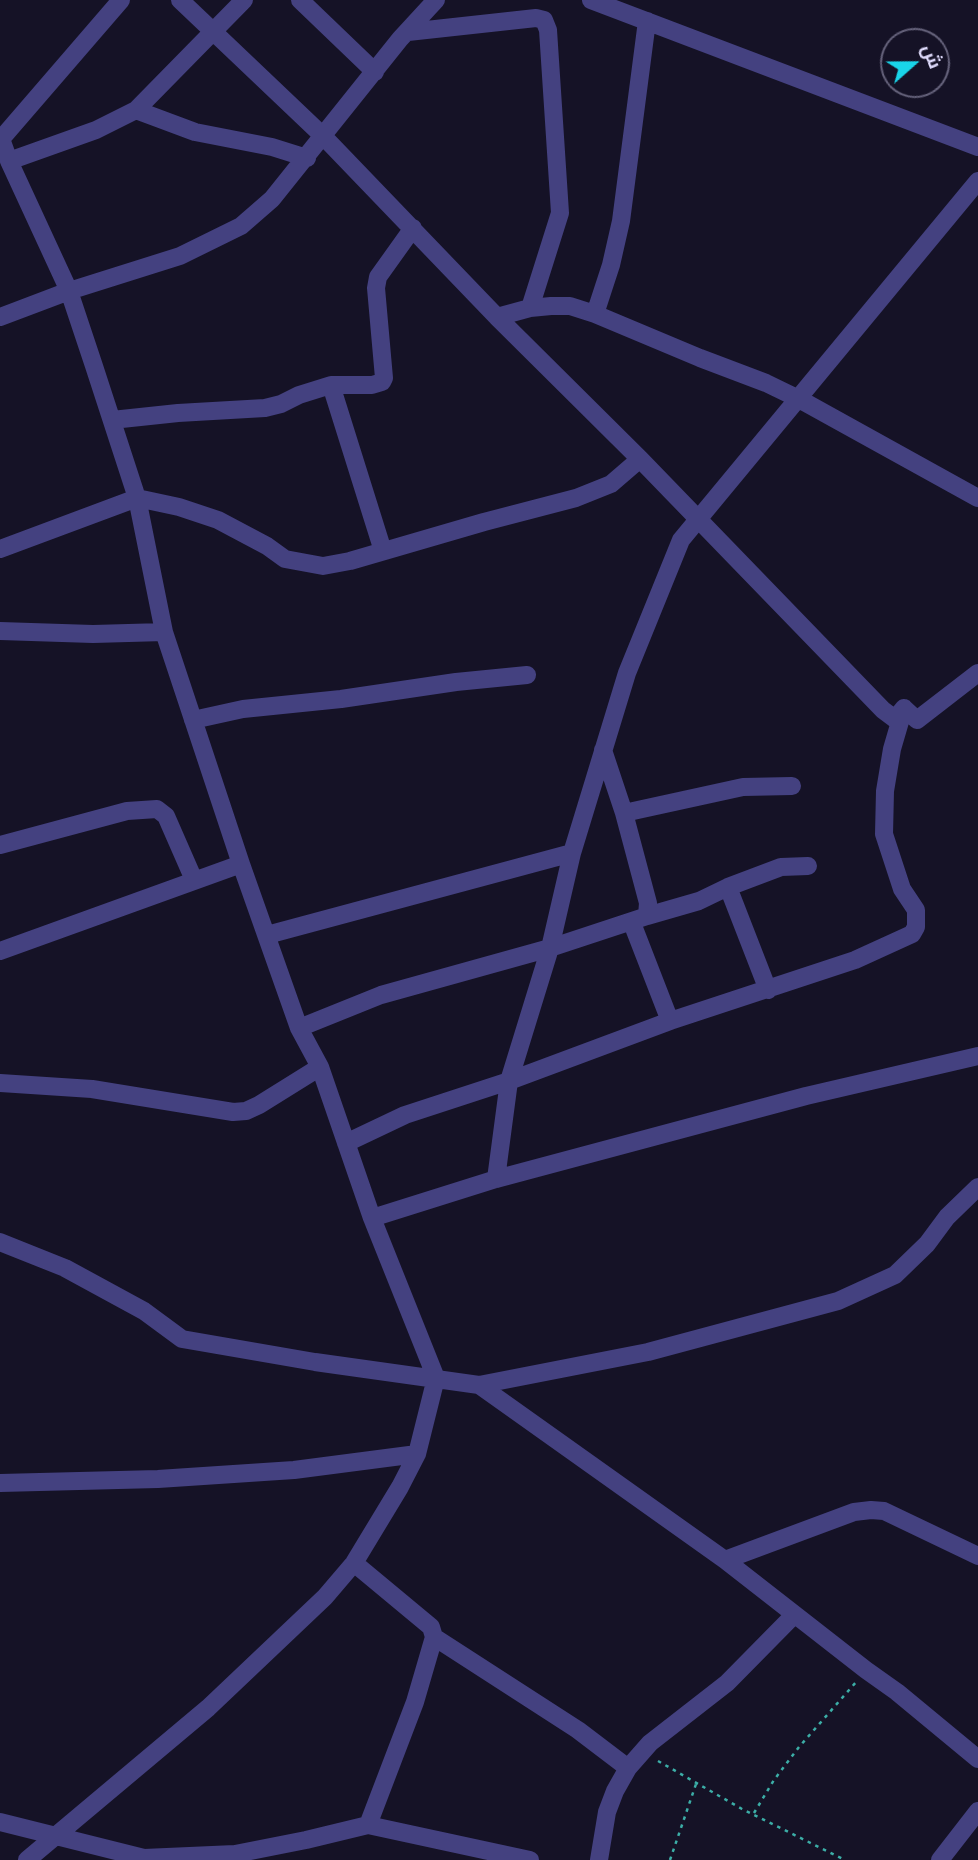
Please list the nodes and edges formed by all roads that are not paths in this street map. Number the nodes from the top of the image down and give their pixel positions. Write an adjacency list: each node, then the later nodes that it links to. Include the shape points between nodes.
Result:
1 (121, 0): 13 (street)
2 (180, 0): 9 (street)
3 (244, 0): 9 (street)
4 (300, 0): 10 (street)
5 (436, 0): 8 (street)
6 (592, 0): 7 (street)
7 (648, 21): 14 (street); 21 (street, via 621,221)
8 (408, 32): 10 (street); 20 (street, via 544,20 560,213)
9 (213, 33): 11 (street); 12 (street)
10 (375, 72): 12 (street)
11 (136, 110): 15 (street, via 195,132); 16 (street, via 96,130)
12 (323, 136): 15 (street); 18 (street)
13 (1, 138): 16 (street)
14 (978, 147)
15 (307, 158): 19 (street, via 272,200 241,226 180,256)
16 (9, 161): 19 (street)
17 (978, 181): 25 (street)
18 (413, 229): 23 (street); 24 (street, via 378,277 382,382 372,386)
19 (69, 291): 22 (street); 26 (street)
20 (530, 309): 21 (street, via 570,306); 23 (street)
21 (595, 314): 25 (street)
22 (0, 317)
23 (497, 317): 27 (street)
24 (331, 384): 26 (street, via 265,408); 32 (street)
25 (799, 399): 29 (street); 30 (street)
26 (112, 421): 28 (street)
27 (640, 459): 30 (street); 32 (street, via 596,491)
28 (137, 498): 31 (street); 32 (street, via 218,520 285,559 307,565 323,566); 34 (street)
29 (978, 498)
30 (699, 520): 37 (street, via 883,710 895,719); 39 (street, via 681,540 655,600)
31 (0, 549)
32 (383, 551)
33 (0, 631): 34 (street)
34 (164, 632): 38 (street)
35 (978, 673): 37 (street, via 917,720)
36 (527, 675): 38 (street, via 243,709)
37 (904, 708): 52 (street, via 885,791 884,834 902,889 916,910 916,927 912,934 855,960)
38 (193, 720): 44 (street)
39 (603, 750): 41 (street); 43 (street)
40 (792, 786): 41 (street, via 743,787)
41 (624, 813): 48 (street, via 648,904)
42 (0, 845): 46 (street, via 127,811 157,809 166,816)
43 (572, 853): 49 (street); 50 (street)
44 (241, 864): 46 (street); 49 (street)
45 (808, 866): 47 (street, via 781,867)
46 (194, 880): 51 (street)
47 (728, 887): 48 (street); 52 (street)
48 (639, 919): 50 (street); 53 (street)
49 (268, 934): 54 (street)
50 (550, 948): 54 (street, via 381,995); 57 (street)
51 (0, 951)
52 (768, 990): 53 (street)
53 (670, 1021): 57 (street)
54 (299, 1028): 56 (street)
55 (978, 1056): 60 (street, via 806,1096)
56 (320, 1066): 58 (street, via 259,1105 233,1112 92,1089); 59 (street)
57 (509, 1082): 59 (street, via 405,1115); 60 (street)
58 (0, 1083)
59 (346, 1143): 62 (street)
60 (496, 1179): 62 (street)
61 (978, 1187): 65 (street, via 895,1275 838,1301 648,1352)
62 (372, 1218): 64 (street)
63 (0, 1242): 64 (street, via 65,1268 144,1311 182,1339)
64 (436, 1378): 65 (street); 66 (street)
65 (479, 1385): 69 (street)
66 (416, 1454): 67 (street, via 295,1470); 70 (street)
67 (0, 1483)
68 (978, 1556): 69 (street, via 884,1511 872,1510 854,1512)
69 (725, 1560): 71 (street)
70 (354, 1563): 72 (street, via 431,1628); 78 (street, via 325,1597 208,1708)
71 (794, 1615): 73 (street); 74 (street, via 727,1683 650,1743)
72 (434, 1637): 74 (street, via 578,1730); 77 (street, via 415,1702)
73 (978, 1759)
74 (628, 1768): 82 (street, via 607,1812)
75 (978, 1811): 83 (street)
76 (0, 1822): 78 (street)
77 (368, 1825): 78 (street, via 235,1854 144,1858); 79 (street)
78 (56, 1834): 81 (street)
79 (467, 1853): 80 (street)
80 (523, 1859)
81 (27, 1860)
82 (599, 1860)
83 (940, 1860)

